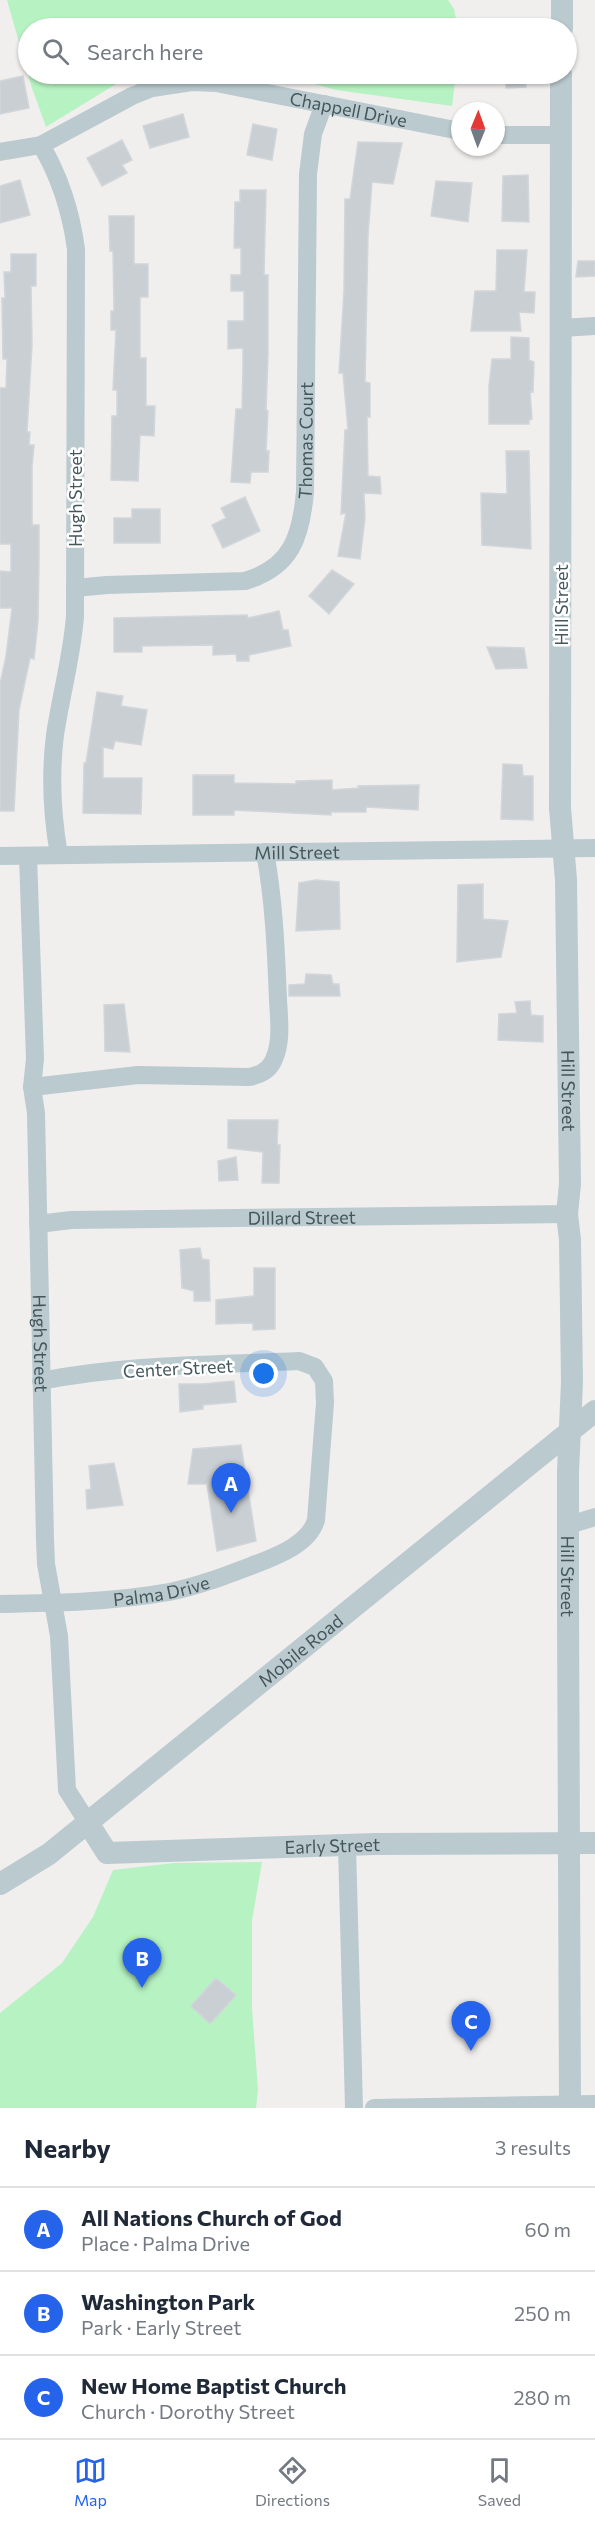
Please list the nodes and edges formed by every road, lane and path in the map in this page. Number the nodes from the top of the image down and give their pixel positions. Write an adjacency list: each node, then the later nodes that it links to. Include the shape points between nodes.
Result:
1 (562, 0): 2 (street)
2 (562, 18)
3 (169, 84): 10 (street, Chappell Drive, via 132,96)
4 (221, 84): 6 (street, Chappell Drive)
5 (561, 84): 9 (street, Hill Street)
6 (324, 104): 7 (street, Chappell Drive); 14 (street, Thomas Court, via 313,134 308,174 305,492 303,520 293,546 274,567 245,581)
7 (451, 129)
8 (505, 135): 9 (street)
9 (561, 135): 13 (street, Hill Street)
10 (41, 145): 11 (street, Chappell Drive); 14 (street, Hugh Street, via 54,167 76,249)
11 (0, 152)
12 (595, 326): 13 (street)
13 (561, 328): 15 (street, Hill Street)
14 (75, 588): 18 (street, Hugh Street, via 72,648 52,766 52,821)
15 (563, 848): 16 (street, Mill Street); 17 (street, Mill Street); 22 (street, Hill Street, via 570,1184)
16 (595, 848)
17 (265, 852): 18 (street, Mill Street); 21 (street, via 271,884 279,1022 274,1059 265,1072 249,1077 128,1076)
18 (58, 855): 20 (street, Mill Street)
19 (0, 856): 20 (street, Mill Street)
20 (28, 856): 21 (street, Hugh Street)
21 (32, 1087): 23 (street, Hugh Street)
22 (567, 1214): 23 (street, Dillard Street, via 71,1220); 26 (street, Hill Street)
23 (38, 1224): 24 (street, Hugh Street)
24 (41, 1381): 29 (street, Center Street, via 179,1366 299,1361 315,1367 324,1381 325,1403 316,1520); 30 (street, Hugh Street, via 45,1540)
25 (595, 1411): 26 (street, Mobile Road)
26 (570, 1431): 28 (street, Hill Street); 32 (street, Mobile Road)
27 (595, 1517): 28 (street)
28 (569, 1525): 33 (street, Hill Street)
29 (310, 1534): 30 (street, Palma Drive, via 272,1558 211,1581 170,1592)
30 (53, 1603): 31 (street, Palma Drive); 32 (street, Hugh Street, via 59,1636 67,1790)
31 (0, 1604)
32 (88, 1823): 35 (street, Early Street, via 107,1853); 36 (street, Mobile Road, via 49,1854)
33 (570, 1843): 34 (street, Early Street); 35 (street, Early Street); 38 (street, Hill Street)
34 (595, 1843)
35 (347, 1846): 39 (street)
36 (0, 1884)
37 (595, 2104): 38 (street)
38 (570, 2106): 40 (street)
39 (354, 2108)
40 (374, 2108)

